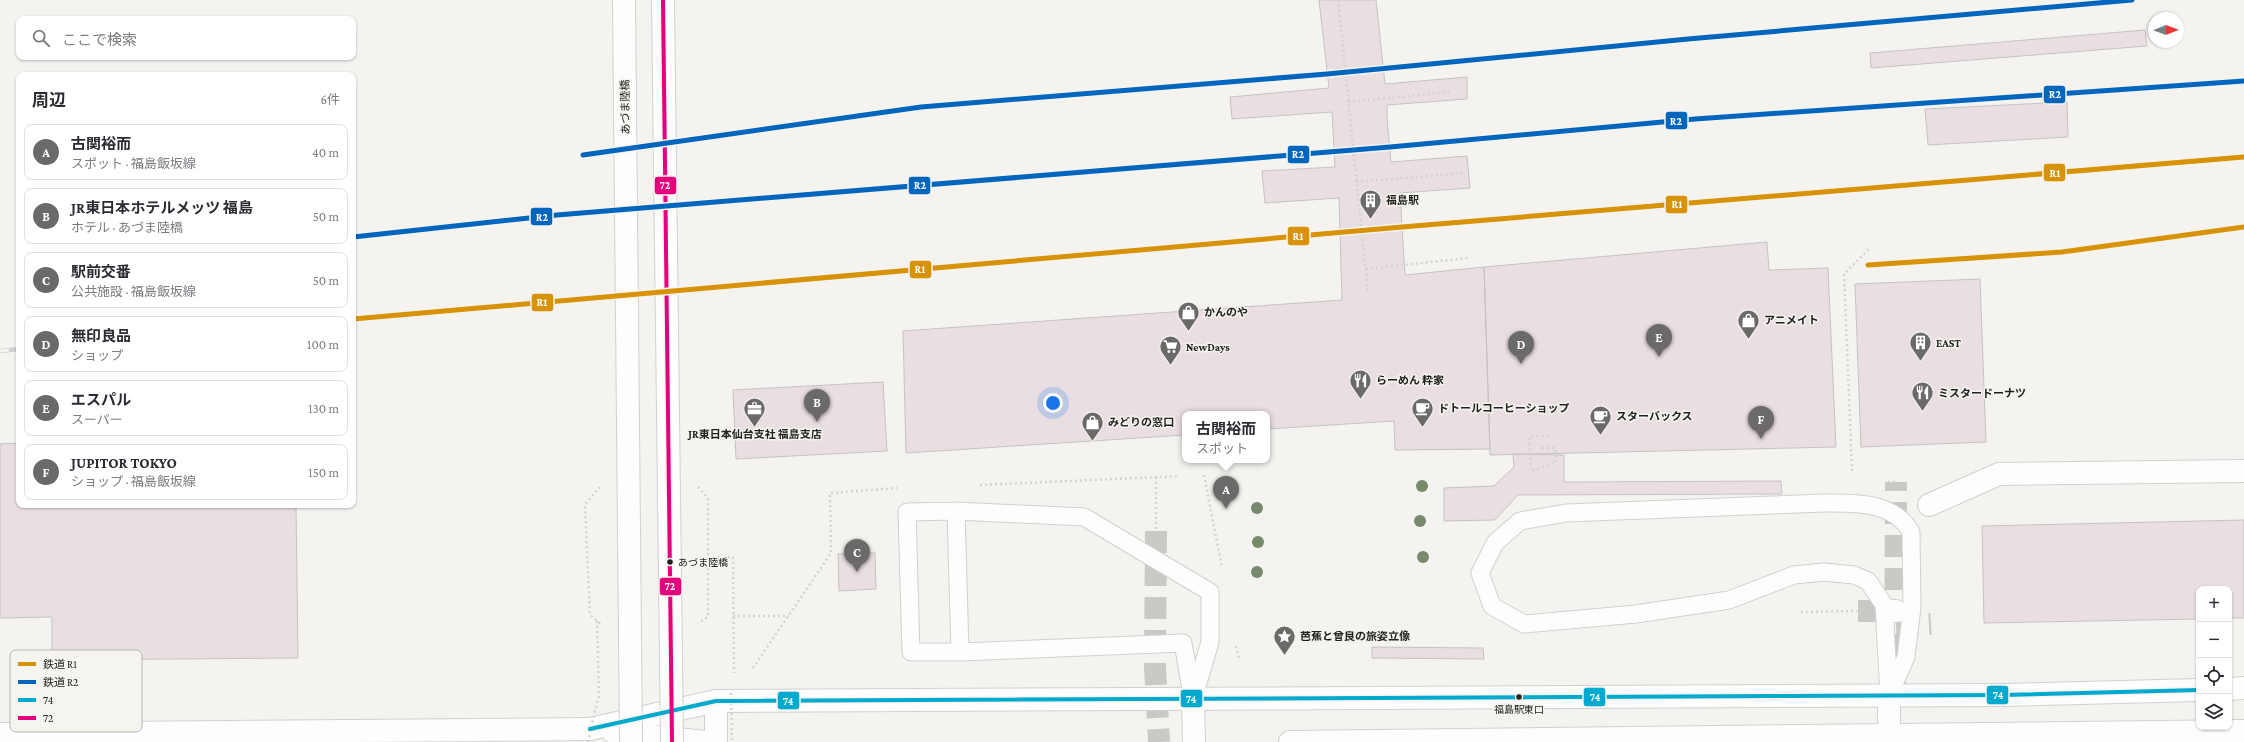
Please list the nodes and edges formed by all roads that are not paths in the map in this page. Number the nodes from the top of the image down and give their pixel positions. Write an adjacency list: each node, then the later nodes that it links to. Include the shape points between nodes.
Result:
1 (624, 0): 20 (main road, あづま陸橋, bridge)
2 (663, 0): 21 (main road, bridge)
3 (2244, 471): 4 (main road, via 1999,474)
4 (1929, 505)
5 (956, 511): 6 (lane, via 1084,517 1210,592); 8 (lane); 8 (lane, via 907,512 911,652)
6 (1210, 642): 7 (lane); 14 (lane)
7 (1183, 643): 8 (lane); 14 (lane)
8 (960, 652)
9 (2244, 688): 10 (main road)
10 (2232, 689)
11 (2196, 690): 12 (main road)
12 (1889, 695): 12 (lane, via 1884,605 1868,581 1854,574 1824,572 1794,575 1729,600 1636,614 1524,624 1492,606 1480,573 1494,543 1520,521 1566,513 1824,503 1862,503 1881,508 1905,522 1911,532 1912,607 1906,657); 14 (main road, via 1274,697); 19 (main road)
13 (724, 697): 14 (main road); 18 (main road); 23 (main road)
14 (1193, 700): 24 (main road)
15 (2244, 731): 19 (main road)
16 (0, 734): 17 (main road)
17 (161, 737): 18 (main road)
18 (589, 738): 22 (main road)
19 (1889, 739): 25 (main road)
20 (631, 742)
21 (672, 742)
22 (705, 742)
23 (716, 742)
24 (1194, 742)
25 (1290, 742)

